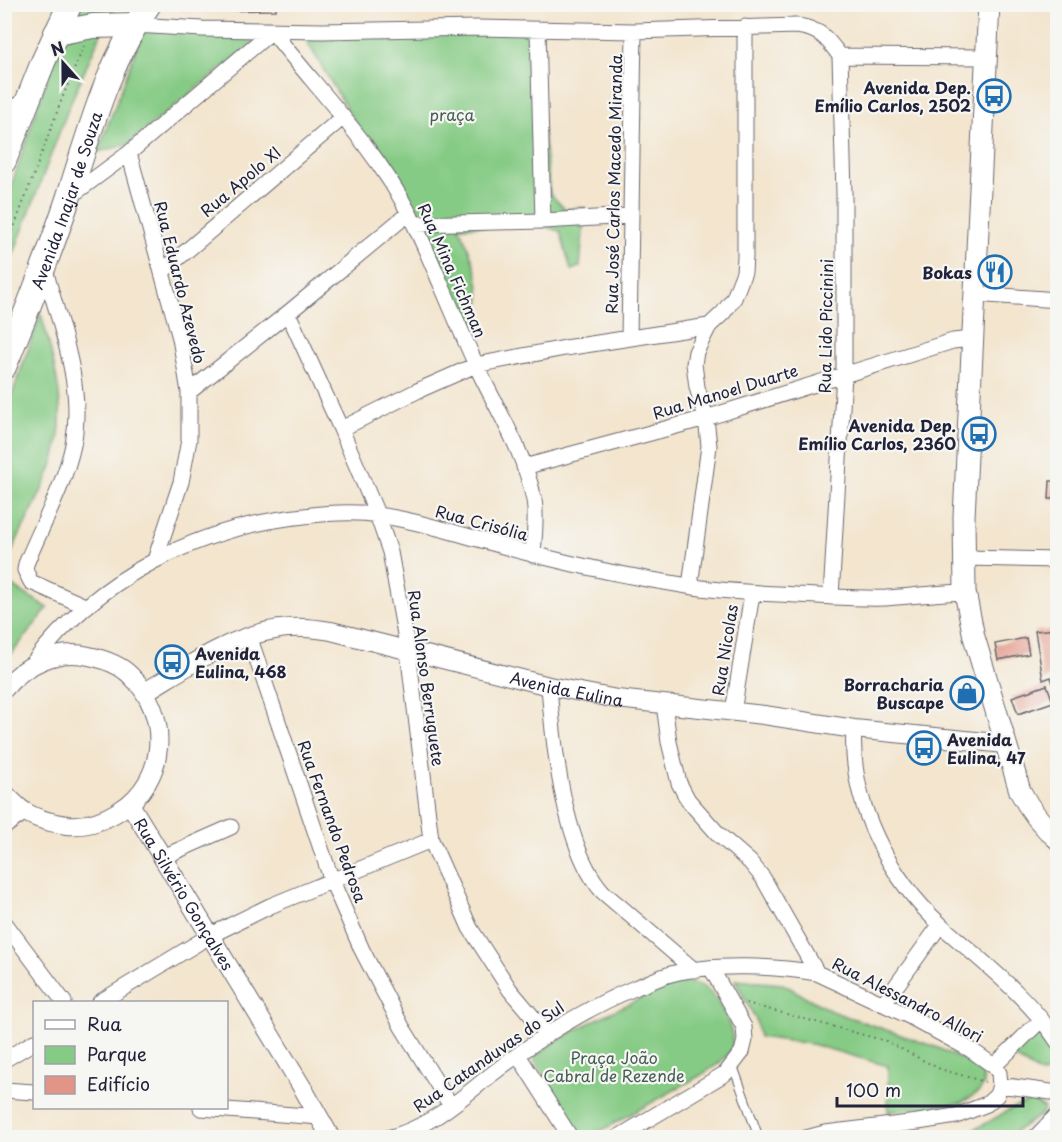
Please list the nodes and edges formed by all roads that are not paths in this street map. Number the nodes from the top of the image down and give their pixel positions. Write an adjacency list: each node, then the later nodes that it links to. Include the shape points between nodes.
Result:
1 (70, 4): 9 (main road)
2 (149, 4): 4 (main road, Avenida Inajar de Souza)
3 (988, 4): 11 (main road)
4 (135, 25): 7 (street); 9 (main road, via 93,26); 17 (main road, Avenida Inajar de Souza, via 88,132)
5 (745, 27): 8 (street); 10 (street, via 812,28); 26 (street, via 744,272 734,298)
6 (538, 29): 7 (street); 8 (street); 20 (street)
7 (272, 31): 14 (street, Rua Mina Fichman); 15 (street)
8 (633, 31): 18 (street, Rua José Carlos Macedo Miranda)
9 (56, 33): 12 (main road)
10 (840, 56): 11 (street); 31 (street, Rua Lido Piccinini)
11 (985, 57): 23 (main road)
12 (29, 100): 13 (street); 16 (main road)
13 (4, 112)
14 (342, 118): 19 (street, Rua Mina Fichman, via 383,171); 22 (street, Rua Apolo XI)
15 (129, 153): 17 (street); 22 (street, Rua Eduardo Azevedo)
16 (4, 161)
17 (68, 198): 21 (main road, Avenida Inajar de Souza)
18 (631, 216): 20 (street); 27 (street, Rua José Carlos Macedo Miranda)
19 (411, 218): 20 (street); 25 (street); 30 (street, Rua Mina Fichman)
20 (543, 221)
21 (44, 265): 29 (main road, Avenida Inajar de Souza); 45 (street, via 73,374 76,420 66,469 25,570 31,582)
22 (163, 271): 32 (street, Rua Eduardo Azevedo)
23 (974, 294): 24 (street); 28 (main road)
24 (1058, 300)
25 (288, 314): 32 (street); 34 (street, Rua Alonso Berruguete)
26 (709, 326): 27 (street); 33 (street, via 694,364)
27 (629, 338): 30 (street)
28 (972, 339): 31 (street, Rua Manoel Duarte, via 953,341); 38 (main road)
29 (7, 355)
30 (476, 365): 34 (street); 35 (street, Rua Mina Fichman)
31 (843, 374): 33 (street, Rua Manoel Duarte); 44 (street, Rua Lido Piccinini)
32 (189, 392): 39 (street, Rua Eduardo Azevedo, via 189,440 181,482)
33 (706, 418): 35 (street, Rua Manoel Duarte); 41 (street, via 709,446)
34 (341, 429): 36 (street, Rua Alonso Berruguete)
35 (524, 467): 37 (street, Rua Mina Fichman, via 534,501)
36 (377, 514): 37 (street, Rua Crisólia); 39 (street, Rua Crisólia, via 337,512 243,526 190,543); 47 (street, Rua Alonso Berruguete, via 390,552)
37 (533, 555): 41 (street, Rua Crisólia)
38 (964, 558): 40 (street); 42 (main road)
39 (155, 560): 45 (street, Rua Crisólia)
40 (1058, 560)
41 (690, 586): 43 (street, Rua Crisólia)
42 (965, 592): 44 (street, Rua Crisólia, via 885,598); 55 (main road, via 974,637)
43 (752, 594): 44 (street, Rua Crisólia); 53 (street, Rua Nicolas)
44 (831, 597)
45 (85, 606): 48 (street, Rua Crisólia)
46 (249, 636): 47 (street, Avenida Eulina, via 304,627 331,630); 51 (street, Avenida Eulina, via 206,655); 64 (street, Rua Fernando Pedrosa)
47 (408, 651): 49 (street, Avenida Eulina); 62 (street, Rua Alonso Berruguete)
48 (33, 663): 50 (street); 51 (street, via 57,655 82,654 107,660 128,673)
49 (549, 686): 52 (street, Avenida Eulina); 69 (street, via 560,776 573,834 587,868 603,891)
50 (4, 689)
51 (145, 692): 57 (street, via 156,714 160,738 157,763 146,786)
52 (664, 704): 53 (street, Avenida Eulina); 70 (street, Rua Alessandro Allori, via 679,783 688,800 763,878)
53 (733, 712): 54 (street, Avenida Eulina)
54 (854, 729): 55 (street, Avenida Eulina); 66 (street, via 859,786 877,838 912,895)
55 (1006, 744): 61 (main road, via 1020,791 1031,812)
56 (4, 793): 58 (street)
57 (130, 804): 58 (street, via 106,819 79,826 50,823); 63 (street, Rua Silvério Gonçalves)
58 (25, 812): 59 (street)
59 (4, 827)
60 (231, 827): 63 (street)
61 (1058, 839)
62 (431, 840): 64 (street); 75 (street, Rua Alonso Berruguete, via 471,928 510,990)
63 (163, 857): 67 (street, Rua Silvério Gonçalves)
64 (332, 881): 67 (street); 86 (street, Rua Fernando Pedrosa, via 402,1027)
65 (4, 922): 71 (street)
66 (940, 925): 73 (street); 74 (street, via 1006,981)
67 (210, 935): 72 (street); 89 (street, Rua Silvério Gonçalves)
68 (711, 968): 69 (street, Rua Catanduvas do Sul); 70 (street, Rua Catanduvas do Sul, via 782,968); 80 (street, via 744,1027 742,1052)
69 (694, 969): 75 (street, Rua Catanduvas do Sul, via 670,974 612,998)
70 (817, 973): 73 (street, Rua Alessandro Allori)
71 (63, 1001)
72 (102, 1001)
73 (883, 1004): 81 (street, Rua Alessandro Allori)
74 (1041, 1020): 76 (street); 81 (street)
75 (548, 1034): 78 (street, Rua Catanduvas do Sul)
76 (1058, 1042)
77 (33, 1043): 79 (street)
78 (518, 1055): 86 (street, Rua Catanduvas do Sul); 92 (street)
79 (4, 1060)
80 (733, 1066): 93 (street, via 710,1084); 94 (lane)
81 (994, 1066): 82 (street, via 999,1073)
82 (995, 1084): 85 (street); 95 (street, via 998,1095 987,1104 956,1116)
83 (4, 1090): 84 (street)
84 (33, 1092)
85 (1058, 1093)
86 (451, 1106): 91 (street, Rua Catanduvas do Sul, via 415,1128)
87 (225, 1109): 89 (street)
88 (1058, 1114): 96 (street)
89 (320, 1117): 90 (street, Rua Silvério Gonçalves)
90 (332, 1137)
91 (387, 1137)
92 (571, 1137)
93 (617, 1137)
94 (759, 1137)
95 (806, 1137)
96 (1035, 1137)

